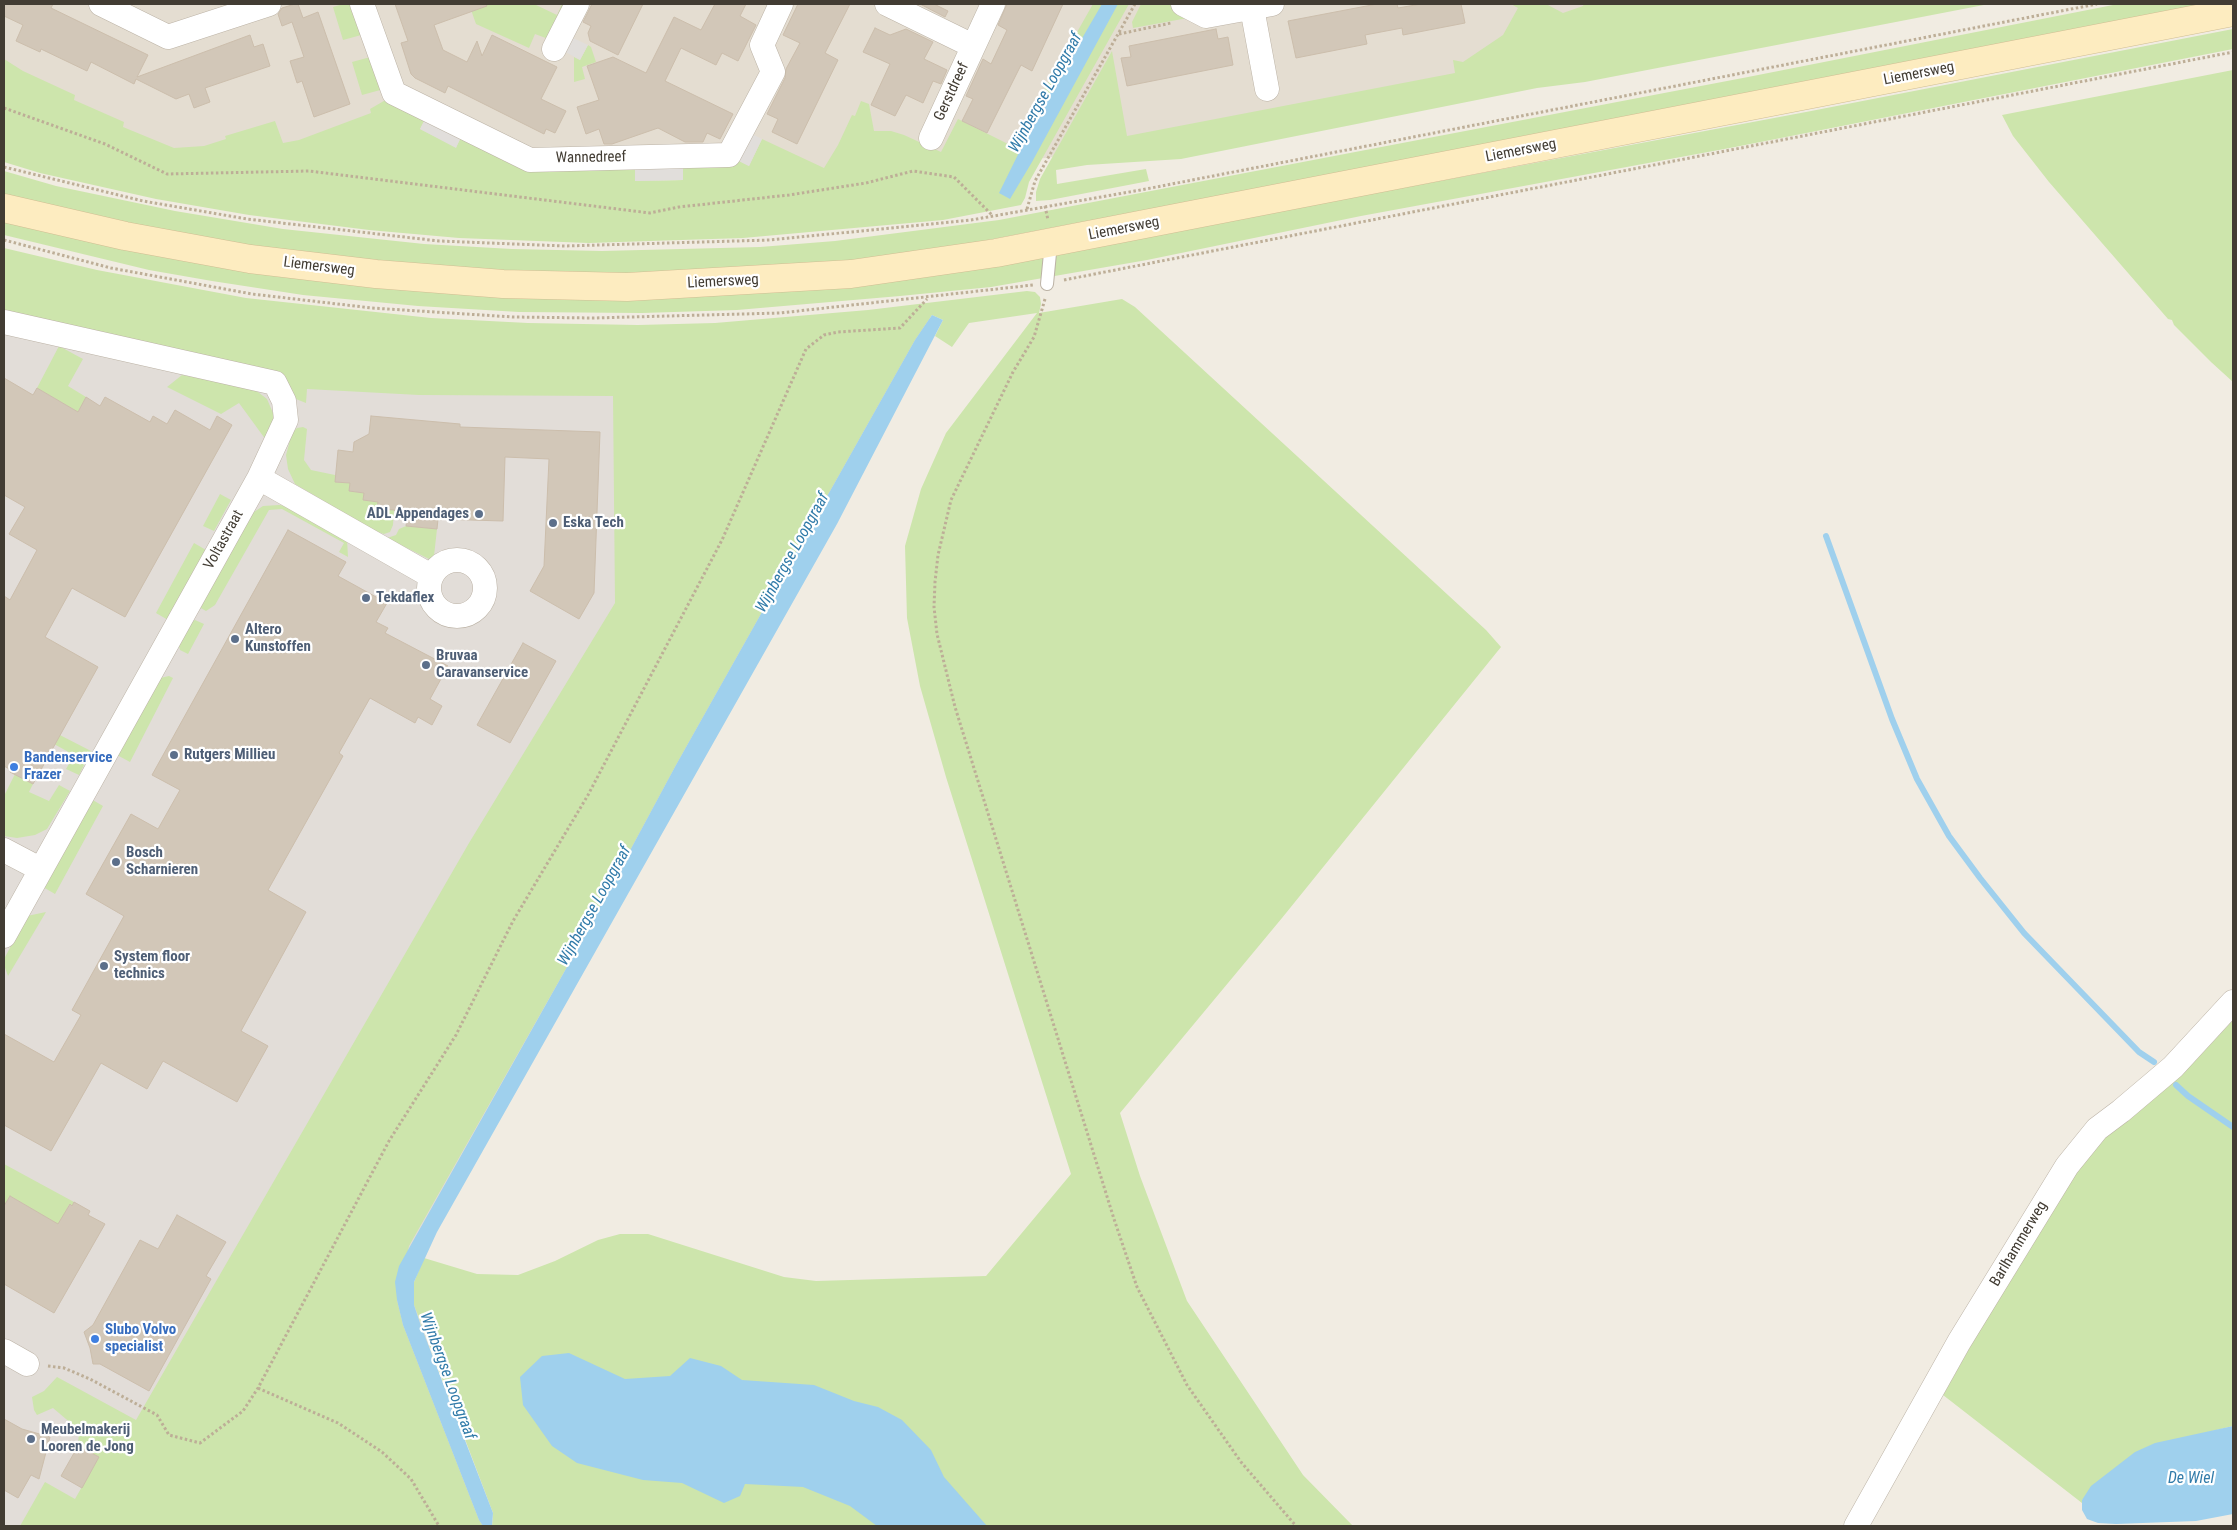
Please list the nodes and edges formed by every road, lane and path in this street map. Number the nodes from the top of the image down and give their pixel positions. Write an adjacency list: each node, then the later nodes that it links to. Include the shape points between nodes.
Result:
1 (101, 4): 2 (street, via 168,37)
2 (269, 4)
3 (362, 4): 5 (street, Wannedreef, via 394,92 530,160 729,155 773,72 762,45)
4 (577, 4): 16 (street)
5 (781, 4)
6 (887, 4): 15 (street, Gerstdreef)
7 (993, 4): 15 (street, Gerstdreef)
8 (1135, 4): 14 (path)
9 (1183, 4): 13 (street)
10 (2097, 4): 23 (path)
11 (1262, 6): 13 (street); 18 (street)
12 (2233, 12): 25 (main road, Liemersweg)
13 (1206, 16): 14 (path)
14 (1118, 34): 23 (path, via 1034,180)
15 (973, 46): 20 (street, Gerstdreef)
16 (554, 49)
17 (2233, 52): 26 (path)
18 (1268, 89)
19 (4, 108): 24 (path, via 105,144 167,174 309,171 650,213 866,183 913,171 954,177)
20 (931, 138)
21 (4, 167): 24 (path, via 142,200 247,219 449,241 565,246 770,240)
22 (4, 208): 25 (main road, Liemersweg, via 125,236 250,259 376,274 503,284 627,287 842,274)
23 (1027, 210): 24 (path)
24 (993, 216)
25 (1051, 243): 26 (lane)
26 (1047, 284): 36 (path, via 928,298 900,328 824,335 806,349 713,558 588,795 513,921 456,1035 389,1141); 38 (path, via 1045,303 1034,337 1013,372 951,500 935,582 937,634 955,707 1137,1287 1187,1385 1241,1462)
27 (4, 322): 28 (street, Voltastraat, via 276,382 284,401 286,420)
28 (259, 478): 29 (street); 31 (street, Voltastraat)
29 (431, 576)
30 (4, 850): 31 (street)
31 (40, 869): 32 (street, Voltastraat)
32 (4, 936)
33 (2233, 1002): 39 (street, Barlhammerweg, via 2173,1067 2097,1128 2066,1166 1959,1342)
34 (4, 1351): 35 (street)
35 (27, 1364): 36 (path, via 64,1368 90,1378 157,1415 169,1435 200,1443 243,1411)
36 (258, 1388): 37 (path, via 338,1423 382,1452 411,1479)
37 (439, 1526)
38 (1296, 1526)
39 (1856, 1526)

